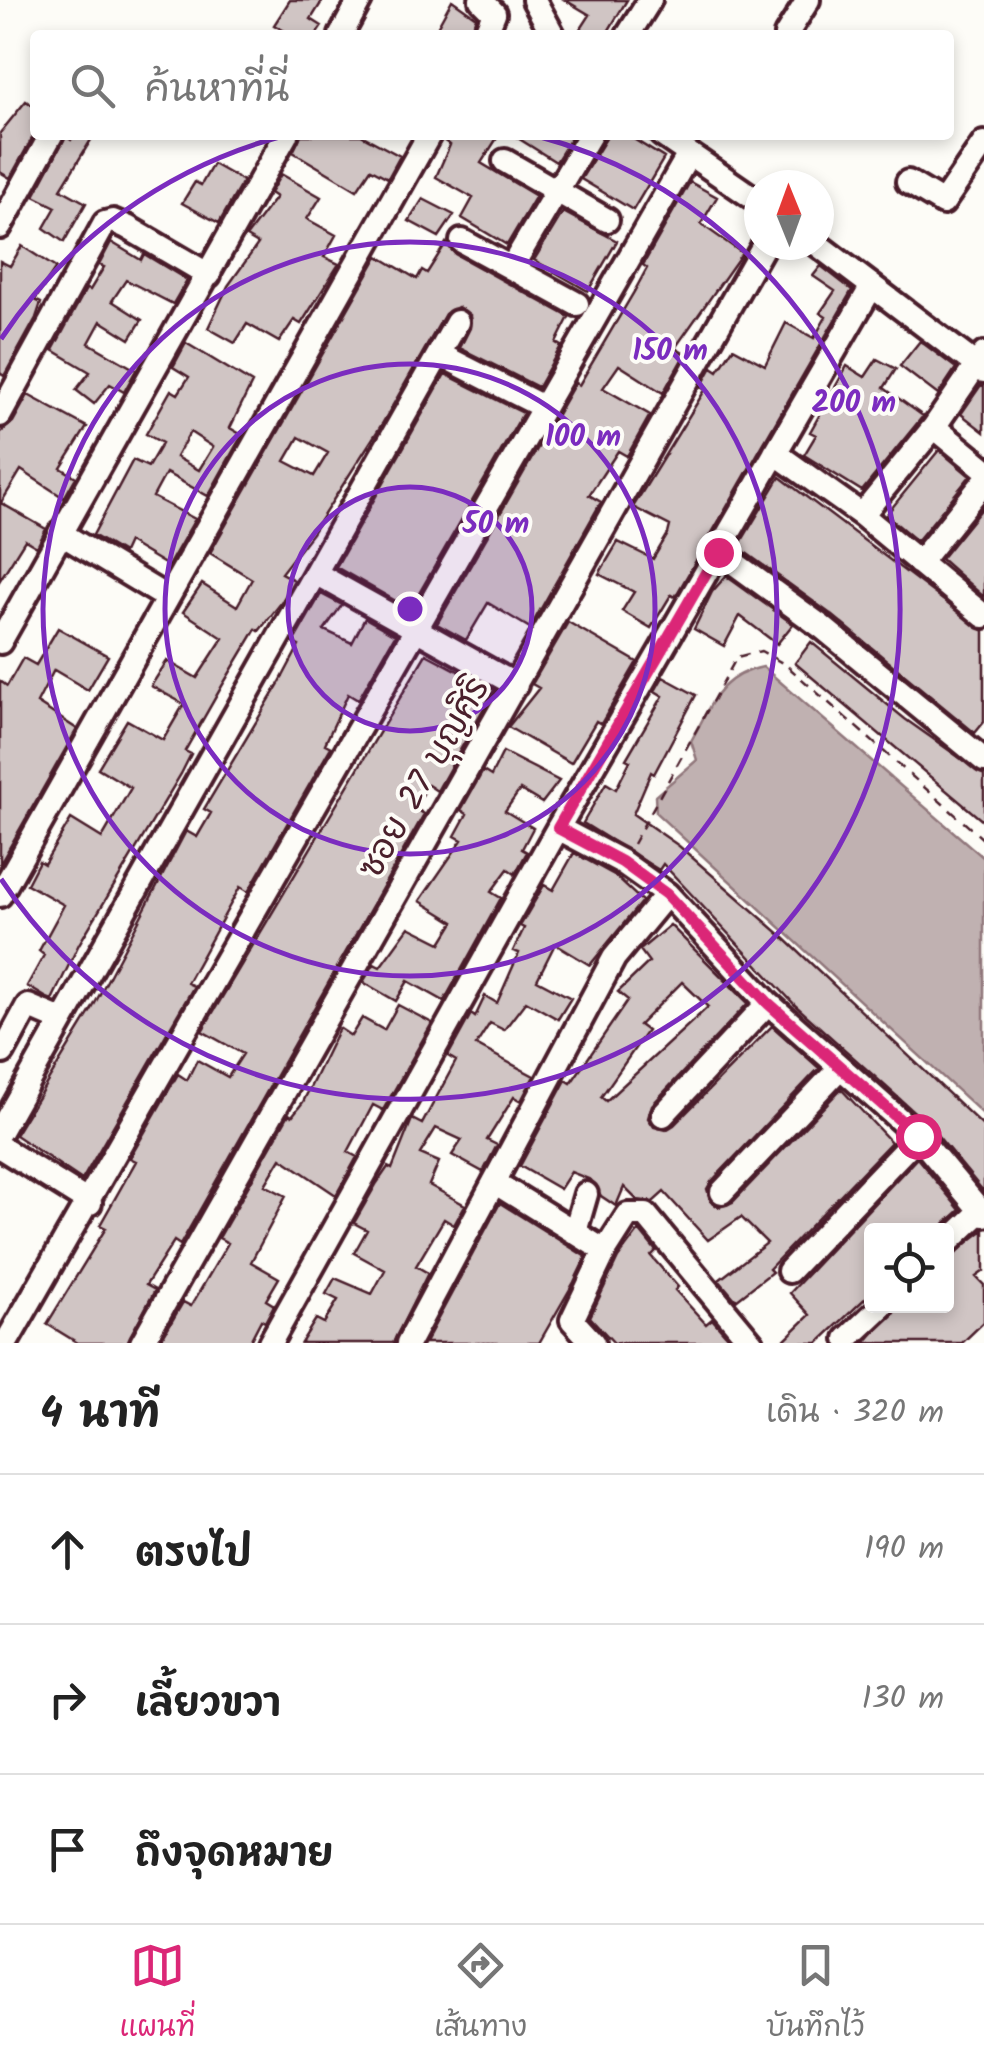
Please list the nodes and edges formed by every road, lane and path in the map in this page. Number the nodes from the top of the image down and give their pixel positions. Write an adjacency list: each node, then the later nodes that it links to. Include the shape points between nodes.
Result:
1 (360, 0): 6 (street)
2 (481, 0): 7 (street, via 494,14)
3 (534, 0): 8 (street)
4 (650, 0): 9 (street)
5 (808, 0): 10 (street)
6 (344, 30)
7 (488, 30)
8 (550, 30)
9 (631, 30)
10 (789, 30)
11 (48, 140): 23 (street)
12 (283, 140): 28 (street)
13 (426, 140): 46 (street)
14 (587, 140): 20 (street)
15 (669, 140): 17 (street)
16 (984, 142): 19 (street, via 942,203)
17 (690, 154): 21 (street); 35 (street)
18 (505, 162): 20 (street)
19 (908, 182)
20 (556, 191): 22 (street); 27 (street)
21 (744, 192)
22 (607, 220)
23 (0, 227)
24 (462, 241): 27 (street)
25 (834, 257): 29 (street)
26 (756, 260): 50 (street, ซอย 27 บุญศิริ)
27 (511, 268): 30 (street)
28 (208, 274): 34 (street, via 128,226 105,224); 42 (street)
29 (872, 286): 33 (street); 38 (street)
30 (577, 304)
31 (457, 322): 32 (street)
32 (439, 354): 35 (street); 45 (street)
33 (982, 363): 37 (street)
34 (8, 381): 36 (street)
35 (543, 407): 48 (street)
36 (0, 415)
37 (934, 426): 39 (street); 41 (street)
38 (775, 453): 41 (street); 43 (street)
39 (984, 468)
40 (984, 482): 44 (street)
41 (862, 516): 44 (street)
42 (60, 533): 46 (street); 49 (street)
43 (718, 552): 51 (street); 52 (street)
44 (920, 563): 47 (street)
45 (315, 573): 48 (street); 58 (street)
46 (166, 597): 56 (street)
47 (984, 616)
48 (420, 628): 50 (street); 68 (street)
49 (0, 642)
50 (516, 684): 77 (street, ซอย 27 บุญศิริ)
51 (984, 760)
52 (558, 828): 54 (street); 78 (street)
53 (984, 840): 54 (path, via 762,651 738,657)
54 (622, 862): 55 (street)
55 (666, 894): 57 (street); 65 (street, via 614,958)
56 (0, 895)
57 (768, 1003): 60 (street); 61 (street)
58 (62, 1020): 59 (street, via 28,1006); 62 (street)
59 (3, 1052)
60 (838, 1070): 63 (street); 66 (street)
61 (663, 1115)
62 (0, 1131)
63 (918, 1136): 69 (street); 73 (street)
64 (0, 1148): 68 (street)
65 (494, 1182): 70 (street); 79 (street)
66 (722, 1192)
67 (586, 1194): 70 (street)
68 (90, 1203): 76 (street)
69 (982, 1213): 71 (street)
70 (574, 1232): 72 (street)
71 (954, 1237)
72 (605, 1250): 80 (street, via 572,1320); 81 (street, via 628,1216 646,1215)
73 (789, 1271)
74 (875, 1313): 75 (street)
75 (847, 1339)
76 (6, 1343)
77 (142, 1343)
78 (270, 1343)
79 (408, 1343)
80 (594, 1343)
81 (752, 1343)

